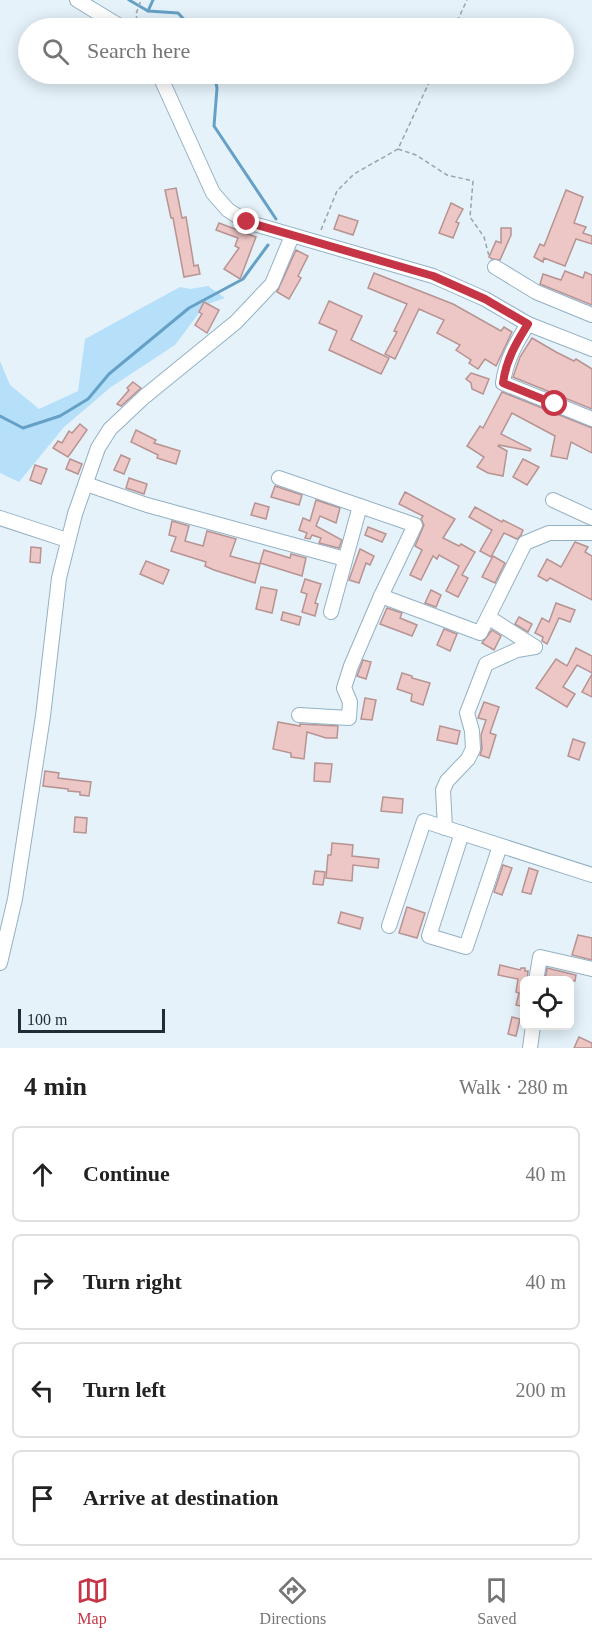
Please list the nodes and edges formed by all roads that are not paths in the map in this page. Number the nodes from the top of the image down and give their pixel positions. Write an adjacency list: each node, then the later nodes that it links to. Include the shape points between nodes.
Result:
1 (77, 0): 2 (street)
2 (107, 18)
3 (164, 84): 4 (street, via 213,194 247,222)
4 (292, 236): 7 (street, via 433,276); 11 (street, via 272,284 236,322 144,396 110,429 98,448)
5 (495, 267): 6 (street, via 536,292)
6 (592, 315)
7 (528, 324): 8 (street); 9 (street, via 511,352 503,383)
8 (592, 349)
9 (592, 419)
10 (279, 477): 13 (street)
11 (86, 484): 17 (street); 18 (street, via 147,505)
12 (553, 500): 15 (street)
13 (360, 506): 18 (street); 19 (street, via 415,525)
14 (0, 518): 17 (street)
15 (592, 518)
16 (592, 533): 21 (street, via 549,533 525,543)
17 (67, 540): 28 (street, via 16,888)
18 (345, 559): 20 (street)
19 (381, 596): 21 (street, via 480,633); 22 (street, via 344,688 350,702 349,718)
20 (331, 612)
21 (488, 617): 23 (street, via 535,647 517,650 486,664 467,713 473,749 443,790)
22 (299, 715)
23 (445, 828): 24 (street); 27 (street, via 424,821)
24 (462, 833): 25 (street); 25 (street, via 429,936 466,947)
25 (500, 846): 26 (street)
26 (592, 875)
27 (389, 926)
28 (0, 963)
29 (592, 969): 30 (street, via 540,957)
30 (537, 976)
31 (532, 1030): 32 (street)
32 (530, 1048)

